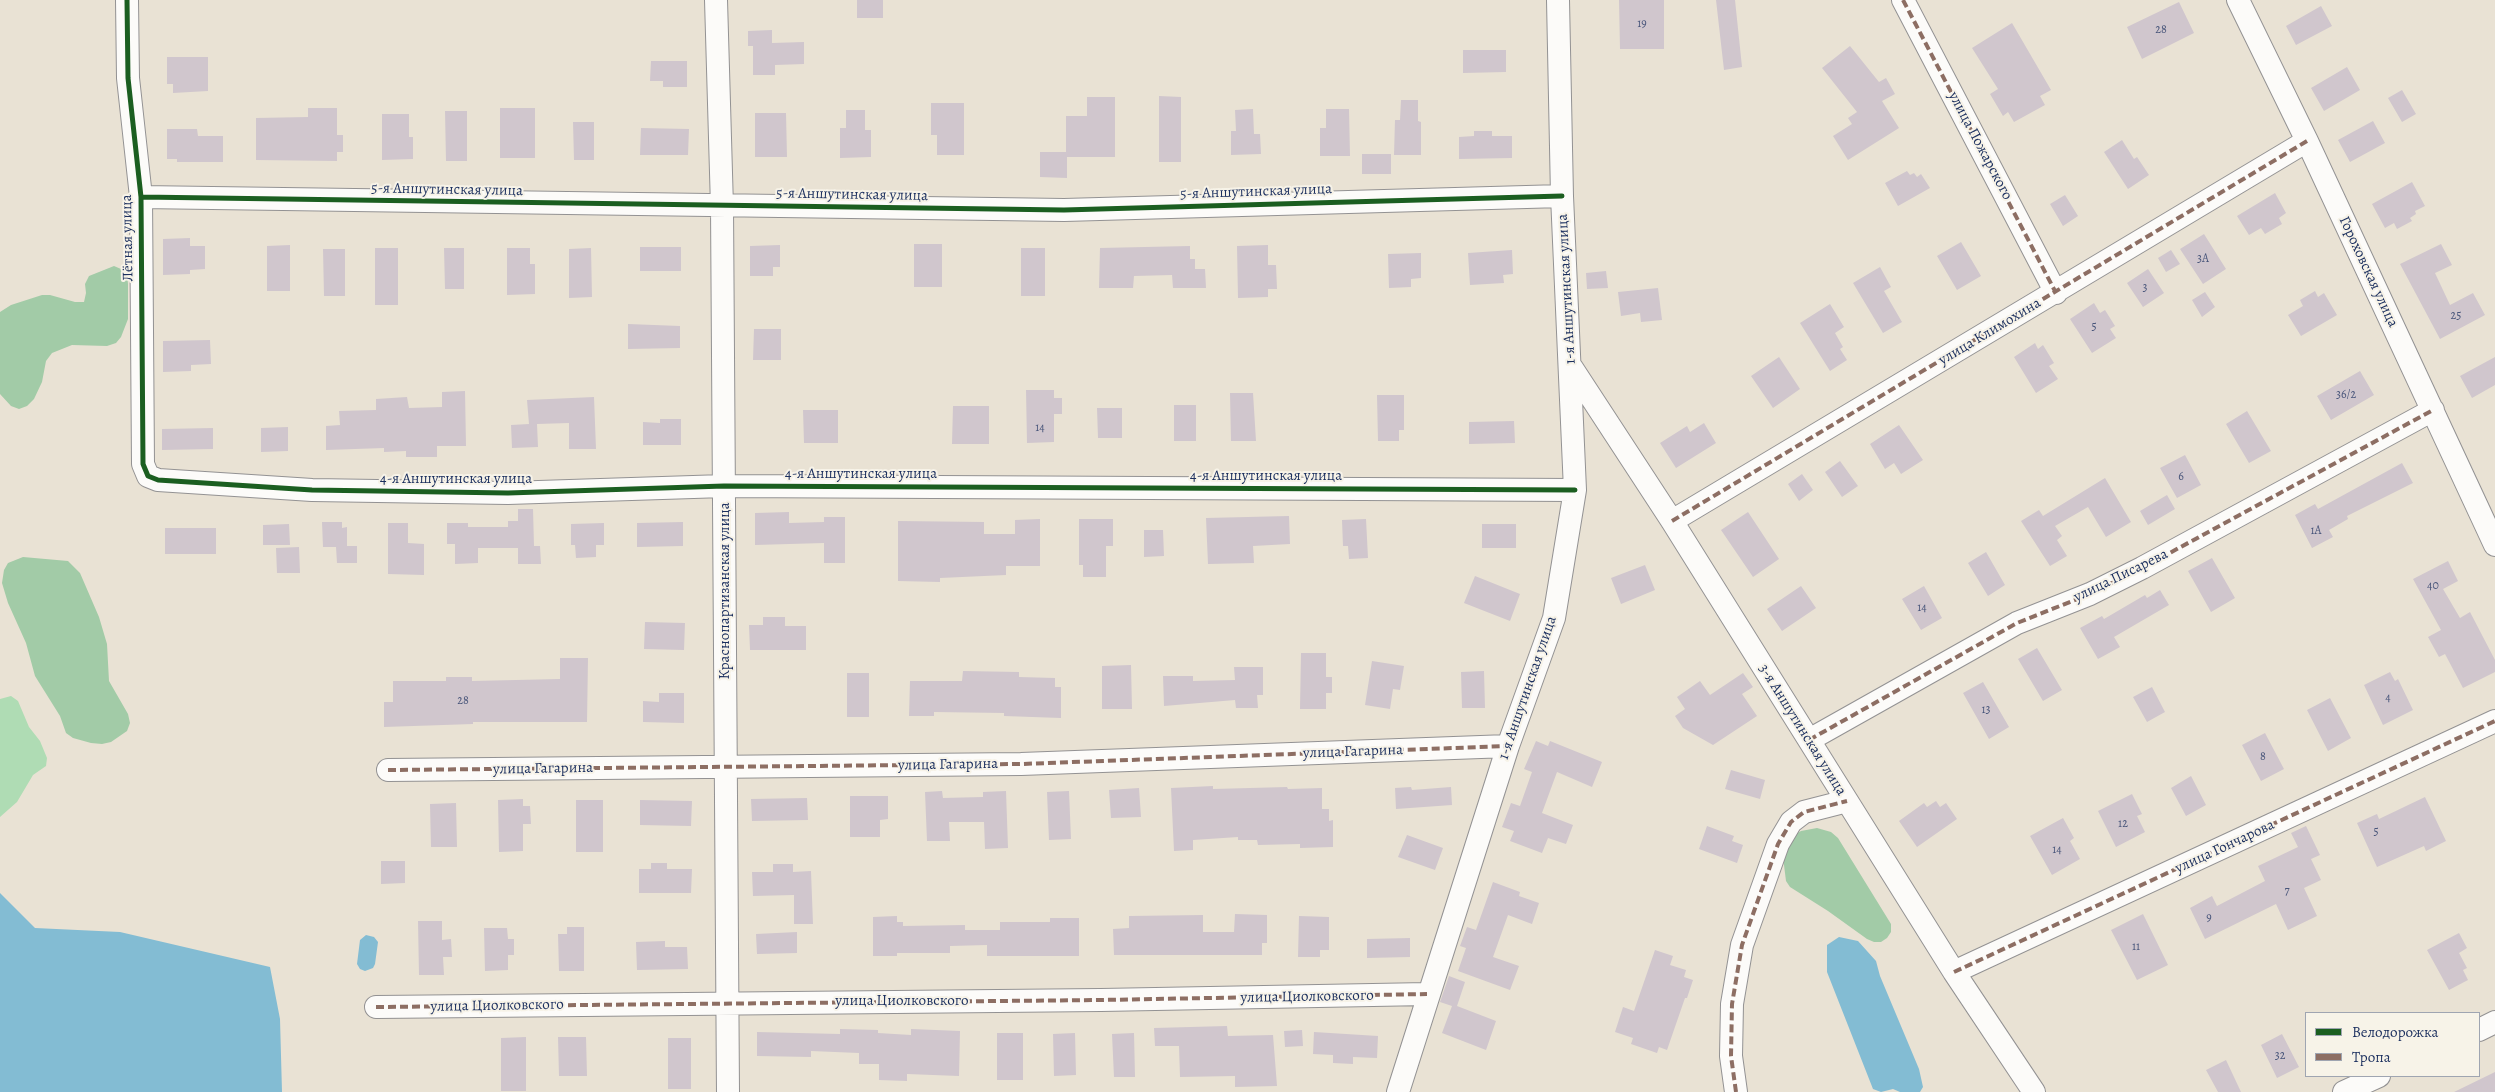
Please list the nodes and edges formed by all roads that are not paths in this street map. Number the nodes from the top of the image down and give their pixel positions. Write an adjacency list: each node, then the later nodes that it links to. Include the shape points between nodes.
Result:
1 (128, 0): 8 (street, Лётная улица, via 128,78)
2 (716, 0): 9 (street, Краснопартизанская улица)
3 (1558, 0): 7 (street, 1-я Аншутинская улица)
4 (1904, 0): 10 (street, улица Пожарского)
5 (2238, 0): 6 (street, Гороховская улица)
6 (2307, 141): 10 (street, улица Климохина); 12 (street, Гороховская улица)
7 (1562, 196): 9 (street, 5-я Аншутинская улица, via 1064,210); 11 (street, 1-я Аншутинская улица)
8 (141, 197): 9 (street, 5-я Аншутинская улица); 13 (street, Лётная улица, via 143,464)
9 (722, 207): 14 (street, Краснопартизанская улица)
10 (2056, 293): 16 (street, улица Климохина)
11 (1571, 367): 15 (street, 1-я Аншутинская улица); 16 (street, 3-я Аншутинская улица)
12 (2433, 410): 17 (street, Гороховская улица); 19 (street, улица Писарева, via 2142,568 2090,594 2016,623)
13 (148, 476): 14 (street, 4-я Аншутинская улица, via 158,480 312,490 508,493)
14 (724, 486): 15 (street, 4-я Аншутинская улица); 21 (street, Краснопартизанская улица)
15 (1575, 490): 20 (street, 1-я Аншутинская улица, via 1554,618)
16 (1672, 521): 19 (street, 3-я Аншутинская улица)
17 (2495, 546)
18 (2495, 721): 24 (street, улица Гончарова)
19 (1809, 740): 23 (street, 3-я Аншутинская улица)
20 (1508, 746): 21 (street, улица Гагарина, via 1020,764); 25 (street, 1-я Аншутинская улица)
21 (726, 767): 22 (street, улица Гагарина); 26 (street, Краснопартизанская улица)
22 (388, 770)
23 (1847, 801): 24 (street, 3-я Аншутинская улица); 33 (street, via 1804,812 1791,822 1778,844 1742,945 1732,1004 1731,1056)
24 (1954, 972): 34 (street, 3-я Аншутинская улица)
25 (1428, 994): 26 (street, улица Циолковского); 32 (street, 1-я Аншутинская улица)
26 (727, 1002): 27 (street, улица Циолковского); 31 (street, Краснопартизанская улица)
27 (376, 1007)
28 (2495, 1022): 29 (street)
29 (2480, 1030)
30 (2377, 1077): 35 (street)
31 (728, 1092)
32 (1398, 1092)
33 (1736, 1092)
34 (2034, 1092)
35 (2344, 1092)

